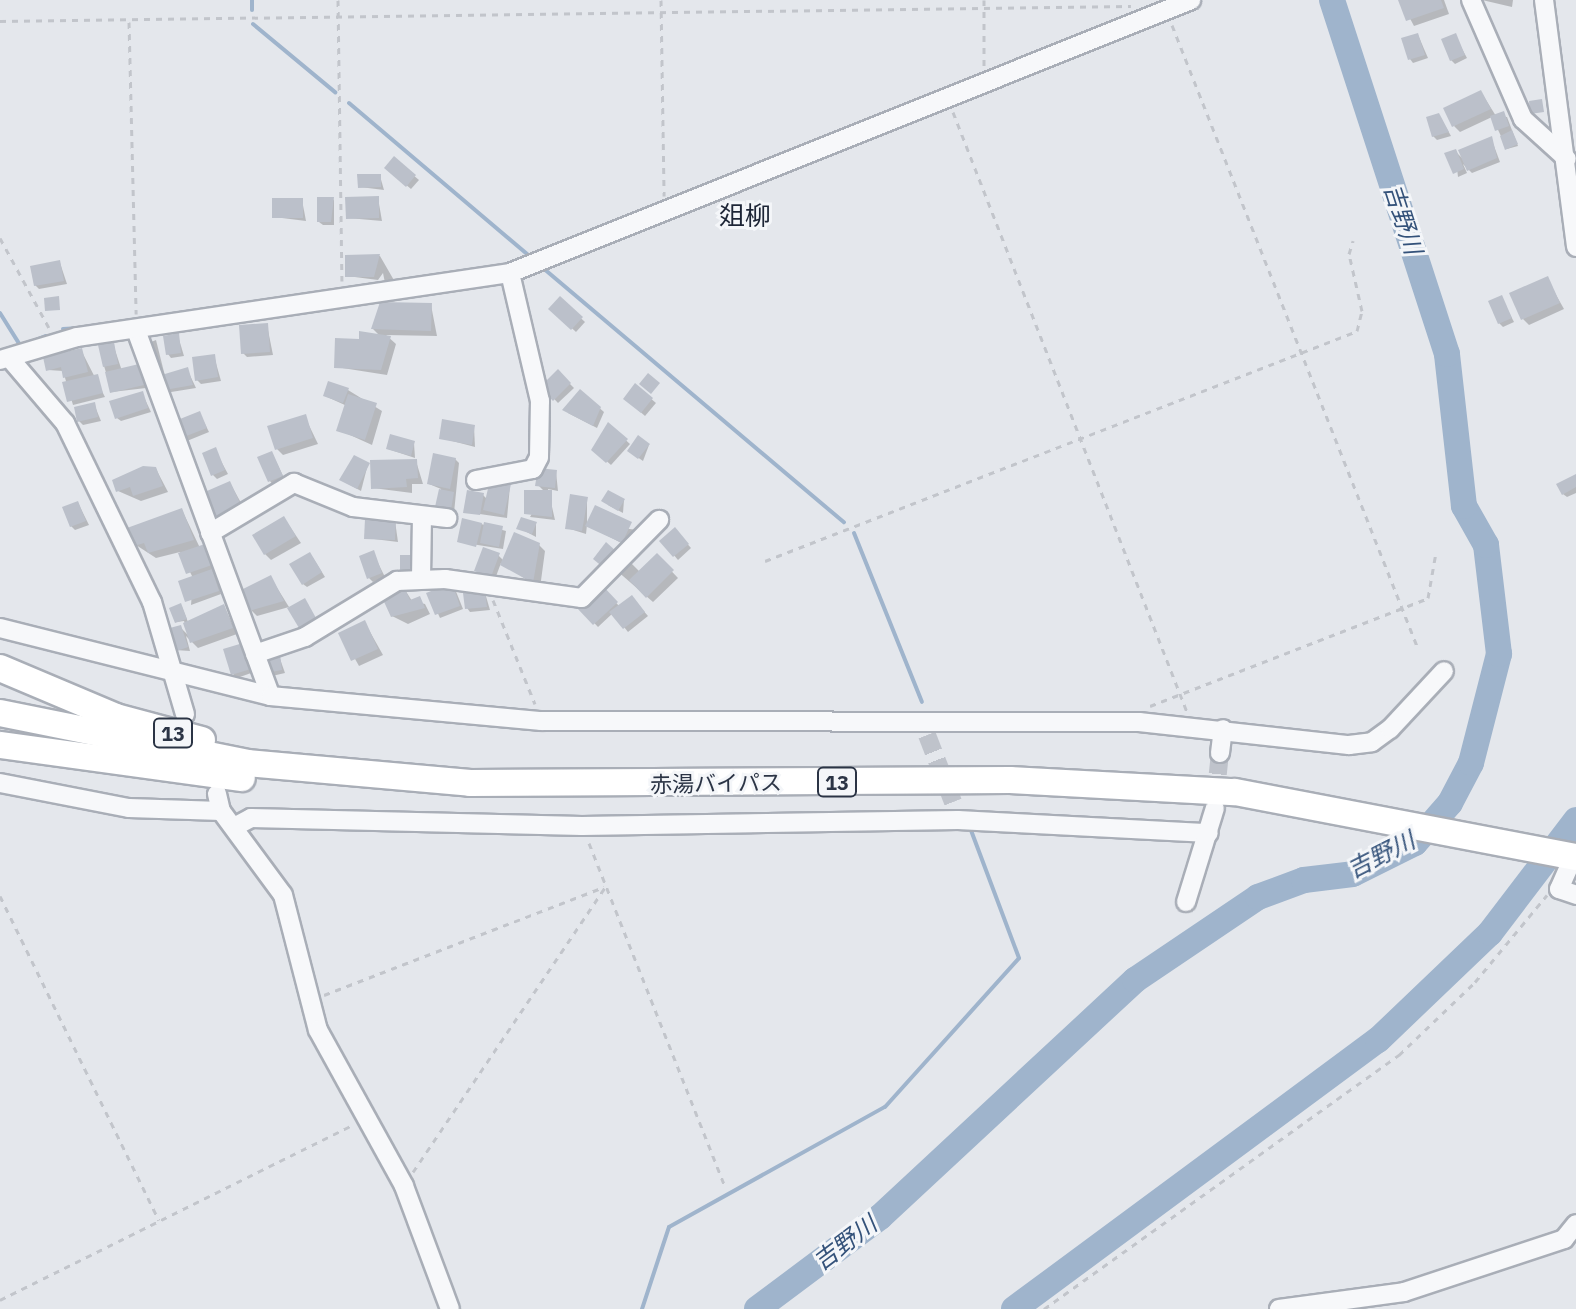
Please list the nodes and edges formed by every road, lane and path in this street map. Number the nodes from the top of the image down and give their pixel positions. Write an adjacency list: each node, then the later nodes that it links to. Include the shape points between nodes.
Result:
1 (338, 0): 16 (path)
2 (661, 0): 11 (path)
3 (984, 0): 8 (path)
4 (1191, 0): 8 (street)
5 (1471, 0): 10 (street, via 1523,119)
6 (1544, 0): 10 (street)
7 (129, 22): 17 (path)
8 (984, 82): 9 (street)
9 (947, 97): 11 (street); 20 (path)
10 (1569, 161): 14 (street)
11 (664, 212): 15 (street)
12 (0, 238): 18 (path)
13 (1353, 241): 20 (path, via 1349,254 1362,311 1357,331)
14 (1576, 247)
15 (517, 271): 16 (street); 21 (street, via 540,401 539,457 533,469)
16 (342, 301): 17 (street)
17 (136, 330): 18 (street); 25 (street)
18 (56, 342): 19 (street)
19 (6, 360): 34 (street, via 65,423 152,602)
20 (1080, 438): 27 (path); 35 (path)
21 (476, 480)
22 (422, 517): 23 (street); 25 (street, via 353,507 294,483); 28 (street)
23 (447, 518)
24 (659, 520): 29 (street, via 582,598)
25 (210, 533): 31 (street)
26 (1436, 552): 35 (path, via 1428,598)
27 (765, 561)
28 (421, 579): 29 (street); 31 (street, via 377,588 305,637)
29 (487, 585): 39 (path)
30 (0, 628): 34 (street)
31 (255, 654): 36 (street)
32 (0, 668): 45 (highway, 13, via 138,723)
33 (1444, 671): 42 (street, via 1372,742)
34 (173, 676): 36 (street); 38 (street)
35 (1180, 695): 40 (path, via 1150,706); 41 (path)
36 (271, 696): 39 (street)
37 (0, 713): 45 (highway, 赤湯バイパス / 13, via 145,746)
38 (185, 714)
39 (541, 721): 40 (street, via 924,726)
40 (1139, 722): 41 (street)
41 (1194, 727): 42 (street)
42 (1223, 729): 44 (street)
43 (0, 745): 45 (highway, 13, via 251,779)
44 (1220, 753)
45 (354, 775): 51 (highway, 赤湯バイパス / 13, via 636,784 1025,780 1320,803)
46 (0, 783): 48 (street, via 129,808 219,803)
47 (1215, 808): 50 (street)
48 (236, 826): 49 (street, via 251,818); 56 (street, via 283,895)
49 (582, 826): 50 (street, via 956,811); 52 (path)
50 (1209, 833): 55 (street)
51 (1572, 860): 53 (street)
52 (605, 887): 56 (path); 58 (path); 59 (path)
53 (1568, 892): 64 (path, via 1542,897 1475,982 1399,1055)
54 (0, 896): 60 (path)
55 (1186, 902)
56 (309, 1001): 57 (street, via 329,1055)
57 (366, 1118): 59 (street); 60 (path)
58 (724, 1184)
59 (404, 1186): 63 (street)
60 (159, 1220): 62 (path)
61 (1576, 1224): 65 (street, via 1564,1239 1404,1292)
62 (0, 1300)
63 (450, 1309)
64 (1044, 1309)
65 (1279, 1309)

